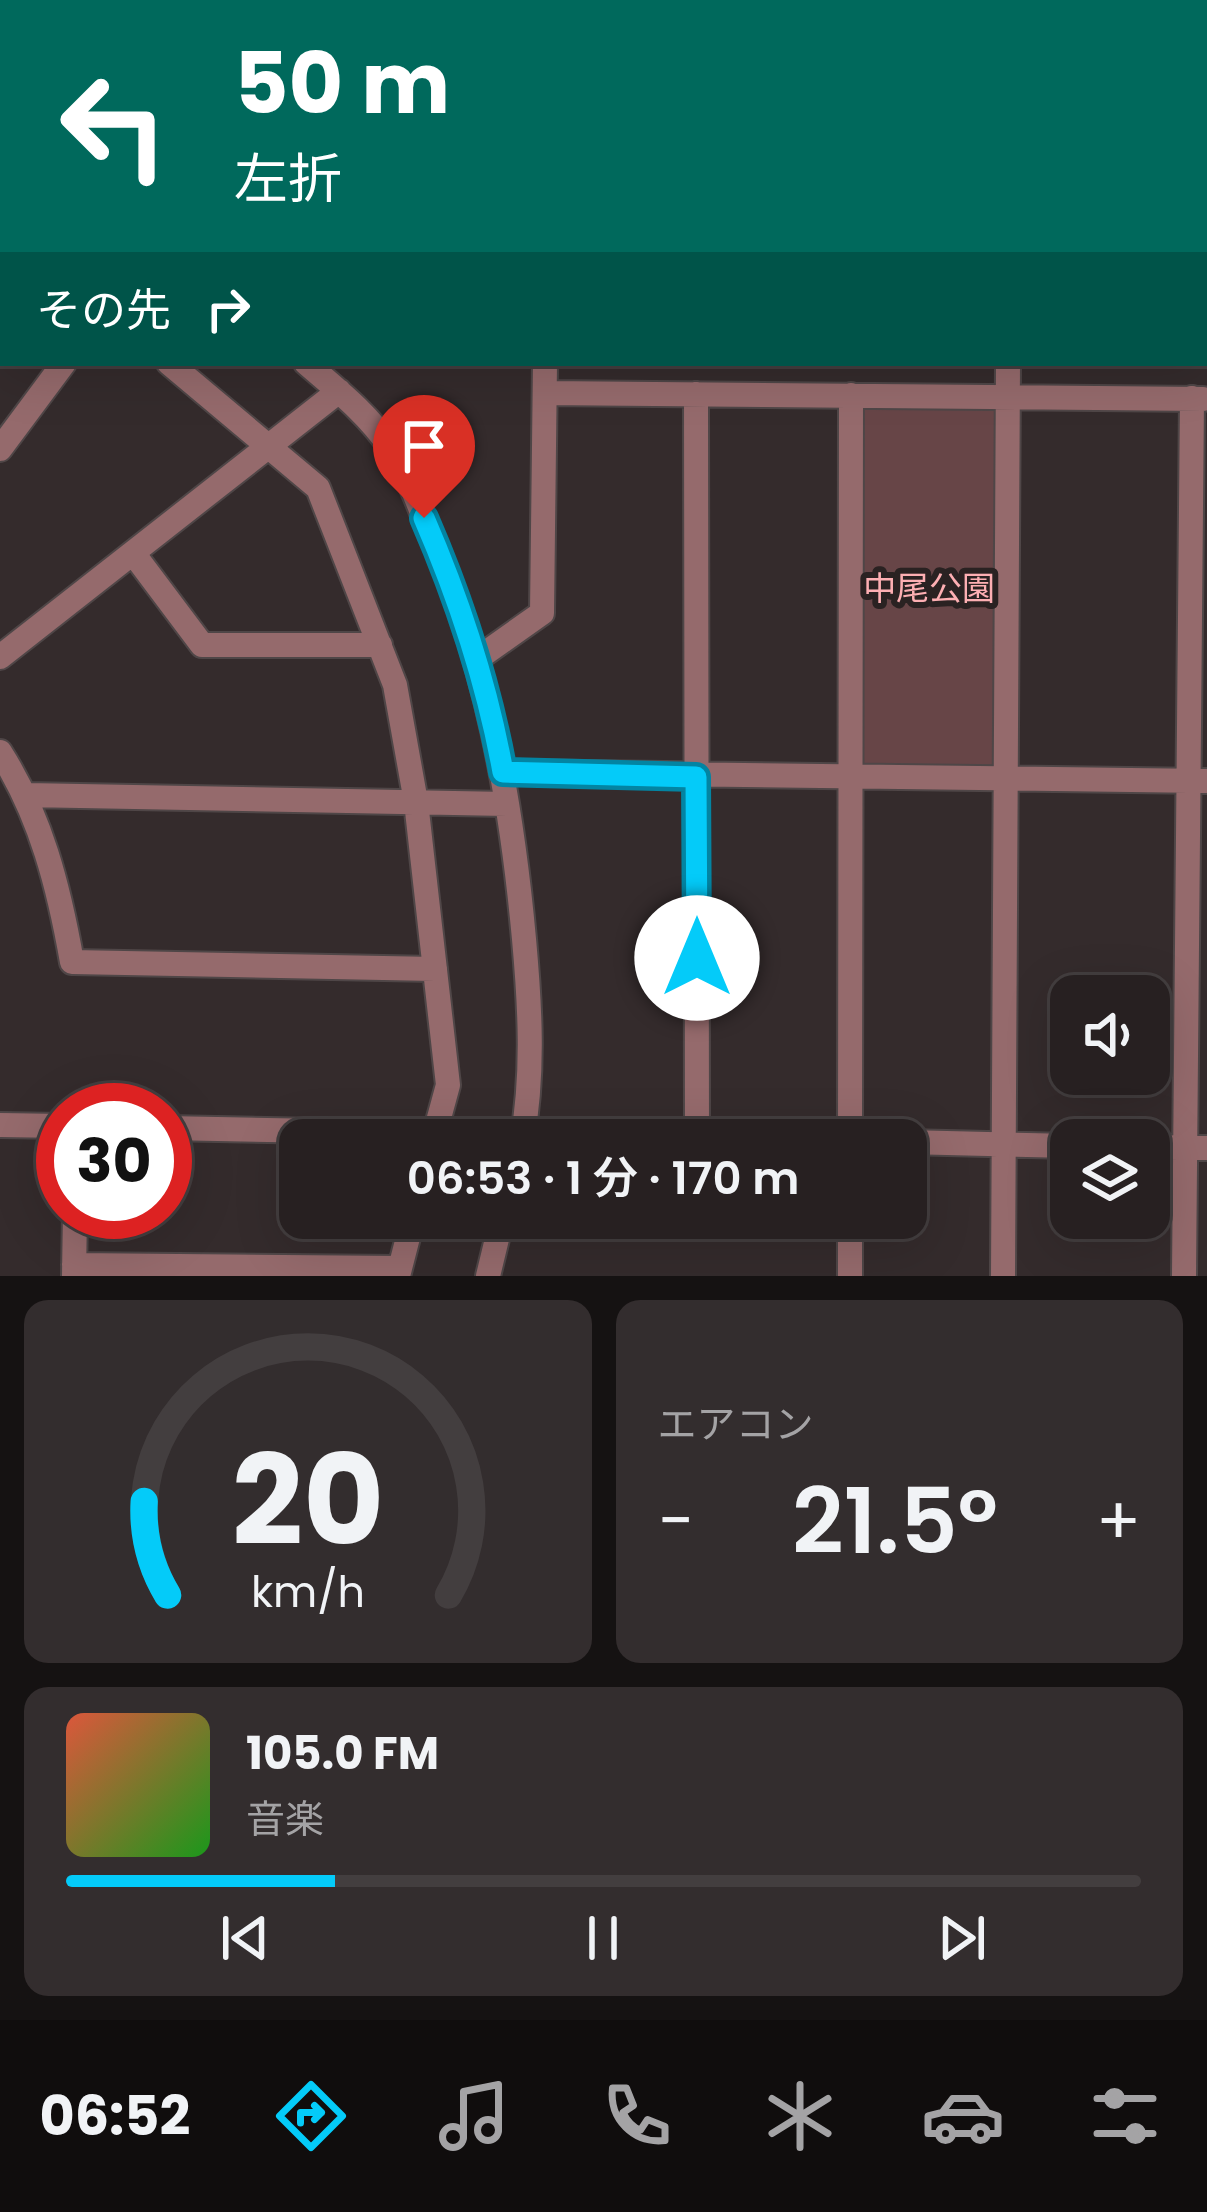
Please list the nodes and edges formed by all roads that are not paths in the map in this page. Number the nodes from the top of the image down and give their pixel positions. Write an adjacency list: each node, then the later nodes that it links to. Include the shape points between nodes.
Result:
1 (62, 366): 13 (street)
2 (173, 366): 12 (street)
3 (310, 366): 6 (street)
4 (545, 366): 7 (street)
5 (1008, 366): 10 (street)
6 (339, 391): 12 (street); 17 (street, via 394,451)
7 (545, 393): 8 (street); 17 (street, via 542,613)
8 (696, 394): 9 (street); 20 (street)
9 (851, 395): 10 (street); 21 (street)
10 (1008, 397): 11 (street); 22 (street)
11 (1199, 398): 23 (street)
12 (269, 446): 14 (street); 15 (street, via 318,488)
13 (0, 449)
14 (133, 553): 15 (street, via 202,644); 16 (street)
15 (380, 645): 25 (street)
16 (0, 657)
17 (477, 659): 19 (street)
18 (0, 752): 24 (street)
19 (503, 772): 20 (street); 26 (street)
20 (696, 777): 21 (street); 30 (street)
21 (850, 778): 22 (street); 31 (street)
22 (1006, 779): 23 (street); 37 (street)
23 (1198, 781): 39 (street)
24 (26, 795): 25 (street); 27 (street, via 72,962)
25 (416, 802): 26 (street); 27 (street)
26 (507, 804): 29 (street, via 530,1005)
27 (435, 969): 28 (street, via 448,1085)
28 (439, 1119)
29 (524, 1119)
30 (697, 1119)
31 (850, 1119)
32 (0, 1125): 33 (street)
33 (36, 1126)
34 (192, 1129): 35 (street)
35 (279, 1132)
36 (927, 1142): 37 (street)
37 (1004, 1144): 38 (street); 48 (street)
38 (1050, 1145)
39 (1196, 1148): 49 (street)
40 (75, 1239): 44 (street)
41 (408, 1239): 45 (street)
42 (497, 1239): 46 (street)
43 (850, 1239): 47 (street)
44 (74, 1270): 45 (street)
45 (399, 1272)
46 (488, 1276)
47 (850, 1276)
48 (1003, 1276)
49 (1184, 1276)

